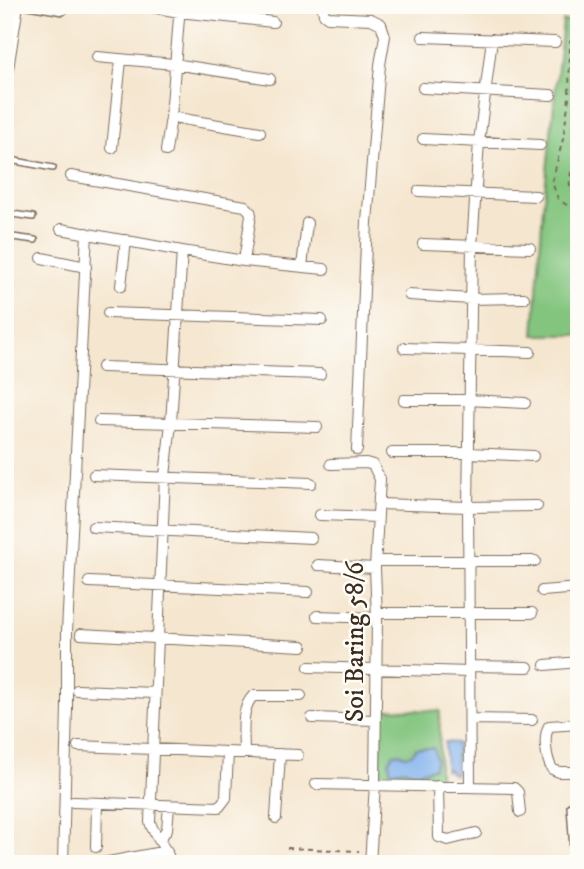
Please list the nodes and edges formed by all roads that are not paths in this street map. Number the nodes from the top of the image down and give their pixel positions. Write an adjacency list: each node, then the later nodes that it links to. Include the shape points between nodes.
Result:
1 (20, 5): 2 (lane, via 57,12); 14 (street)
2 (68, 5)
3 (141, 5): 5 (street)
4 (321, 5): 67 (street, via 328,17 371,19 381,24 385,36 367,222)
5 (180, 9): 6 (street); 12 (street)
6 (273, 22)
7 (423, 37): 8 (street)
8 (492, 39): 9 (street); 16 (street)
9 (555, 42)
10 (97, 57): 11 (street)
11 (121, 60): 12 (street); 23 (street)
12 (174, 64): 13 (street); 18 (street)
13 (270, 79)
14 (5, 88)
15 (423, 88): 16 (street)
16 (485, 92): 17 (street); 21 (street)
17 (551, 95)
18 (171, 117): 19 (street); 24 (street)
19 (260, 132)
20 (424, 139): 21 (street)
21 (479, 142): 22 (street); 29 (street)
22 (540, 145)
23 (111, 148)
24 (166, 151)
25 (5, 159): 26 (lane)
26 (54, 168)
27 (71, 176): 44 (street, via 245,206 250,215)
28 (419, 191): 29 (street)
29 (477, 193): 30 (street); 40 (street)
30 (536, 195)
31 (5, 213): 32 (lane)
32 (33, 217)
33 (307, 223): 46 (street)
34 (61, 229): 35 (street)
35 (87, 233): 38 (street); 45 (street)
36 (5, 236): 37 (lane)
37 (36, 240)
38 (126, 240): 42 (street); 48 (street)
39 (423, 244): 40 (street)
40 (472, 246): 41 (street); 51 (street)
41 (530, 248)
42 (182, 251): 44 (street); 53 (street)
43 (42, 258): 45 (street)
44 (244, 261): 46 (street)
45 (86, 267): 135 (street, via 67,632)
46 (302, 267): 47 (street)
47 (324, 269)
48 (121, 286)
49 (409, 295): 51 (street)
50 (524, 298): 51 (street)
51 (471, 299): 56 (street)
52 (107, 313): 53 (street)
53 (177, 316): 54 (street); 59 (street)
54 (322, 320)
55 (404, 348): 56 (street)
56 (471, 351): 57 (street); 62 (street)
57 (530, 352)
58 (102, 367): 59 (street)
59 (174, 369): 60 (street); 65 (street)
60 (320, 374)
61 (404, 400): 62 (street)
62 (469, 400): 63 (street); 69 (street)
63 (525, 403)
64 (99, 421): 65 (street)
65 (171, 423): 66 (street); 73 (street)
66 (317, 427)
67 (357, 450)
68 (392, 453): 69 (street)
69 (469, 453): 70 (street); 77 (street)
70 (533, 456)
71 (331, 464): 75 (street, Soi Baring 58/6, via 373,465 380,479)
72 (94, 475): 73 (street)
73 (165, 476): 74 (street); 81 (street)
74 (311, 483)
75 (379, 504): 77 (street); 79 (street, Soi Baring 58/6)
76 (537, 506): 77 (street)
77 (468, 507): 84 (street)
78 (320, 515): 79 (street)
79 (378, 517): 86 (street, Soi Baring 58/6)
80 (93, 527): 81 (street)
81 (163, 530): 82 (street); 88 (street)
82 (311, 538)
83 (535, 561): 84 (street)
84 (470, 563): 86 (street); 93 (street)
85 (318, 565): 86 (street)
86 (375, 565): 95 (street, Soi Baring 58/6)
87 (89, 582): 88 (street)
88 (161, 586): 91 (street); 97 (street)
89 (579, 588): 90 (street)
90 (542, 591)
91 (308, 592)
92 (532, 613): 93 (street)
93 (468, 614): 95 (street); 103 (street)
94 (317, 616): 95 (street)
95 (377, 616): 104 (street, Soi Baring 58/6)
96 (81, 634): 97 (street)
97 (159, 639): 98 (street); 106 (street)
98 (302, 646)
99 (579, 663): 100 (street)
100 (545, 665)
101 (309, 667): 104 (street)
102 (528, 667): 103 (street)
103 (469, 669): 104 (street); 109 (street)
104 (377, 670): 110 (street, Soi Baring 58/6)
105 (77, 690): 106 (street)
106 (155, 693): 114 (street)
107 (301, 696): 116 (street, via 253,696 245,710)
108 (313, 718): 110 (street)
109 (470, 719): 111 (street); 123 (street)
110 (375, 720): 121 (street, Soi Baring 58/6)
111 (532, 720)
112 (579, 724): 119 (street, via 549,726 546,731 552,769)
113 (78, 746): 114 (street)
114 (153, 749): 115 (street); 126 (street)
115 (228, 752): 116 (street); 127 (street, via 222,806)
116 (244, 752): 117 (street)
117 (280, 754): 118 (street); 130 (street)
118 (298, 755)
119 (579, 772)
120 (316, 784): 121 (street)
121 (375, 784): 122 (street); 138 (street, Soi Baring 58/6)
122 (438, 786): 123 (street); 131 (street, via 439,837 448,840)
123 (470, 786): 129 (street, via 514,788)
124 (73, 802): 125 (street)
125 (97, 803): 126 (street); 133 (street)
126 (151, 805): 127 (street); 132 (street, via 152,829)
127 (169, 806): 132 (street, via 167,829)
128 (570, 806): 139 (lane)
129 (520, 812)
130 (276, 818)
131 (476, 833)
132 (160, 839): 134 (street)
133 (96, 847)
134 (167, 851): 136 (street); 137 (street)
135 (62, 864)
136 (97, 864)
137 (171, 864)
138 (370, 864)
139 (574, 864)

